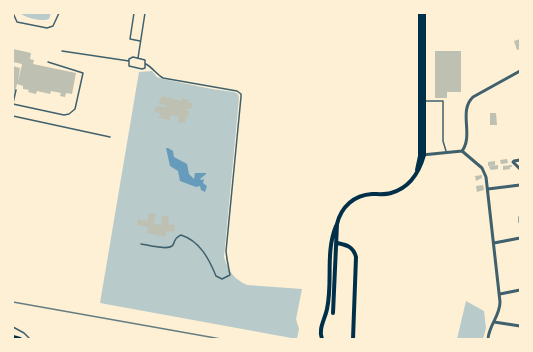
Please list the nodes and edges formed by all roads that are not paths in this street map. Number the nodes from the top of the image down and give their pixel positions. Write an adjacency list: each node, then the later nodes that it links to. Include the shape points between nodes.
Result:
1 (13, 13): 2 (lane, via 17,22 47,28 53,26)
2 (59, 13)
3 (134, 13): 7 (lane, via 130,39)
4 (145, 13): 7 (lane)
5 (420, 13): 21 (main road)
6 (424, 13): 15 (main road)
7 (140, 41): 9 (lane)
8 (62, 51): 10 (lane)
9 (138, 58): 10 (lane, via 131,57); 12 (lane, via 145,60)
10 (129, 61): 12 (lane, via 130,66 142,69)
11 (48, 62): 16 (lane, via 83,73 75,109 64,115)
12 (146, 64): 32 (lane, via 163,78 237,91 241,97 226,251 230,275 222,279 216,276 204,252 185,236 177,236 168,248)
13 (520, 71): 19 (street, via 470,101 467,108 467,140)
14 (16, 90): 16 (lane)
15 (424, 101): 20 (lane, via 443,101 443,141); 21 (main road)
16 (13, 104)
17 (13, 116): 18 (lane)
18 (110, 137)
19 (462, 151): 20 (street); 25 (street, via 484,169)
20 (447, 153): 21 (street)
21 (422, 156): 28 (main road, via 416,174 409,183 387,194 358,197 342,211)
22 (520, 160): 23 (street, via 513,162)
23 (520, 169)
24 (520, 185): 25 (street)
25 (488, 189): 31 (street)
26 (520, 217): 27 (street)
27 (520, 222)
28 (337, 224): 30 (main road); 42 (main road, via 331,247 328,306 322,326)
29 (520, 238): 31 (street)
30 (337, 243): 35 (main road); 43 (main road, via 351,247 356,257)
31 (494, 243): 34 (street)
32 (142, 244)
33 (520, 290): 34 (street)
34 (500, 294): 36 (street, via 500,308)
35 (333, 313)
36 (494, 322): 37 (street); 44 (street, via 489,330)
37 (520, 326)
38 (13, 327): 41 (lane)
39 (13, 337): 40 (main road)
40 (20, 339)
41 (30, 339)
42 (322, 339)
43 (353, 339)
44 (488, 339)

